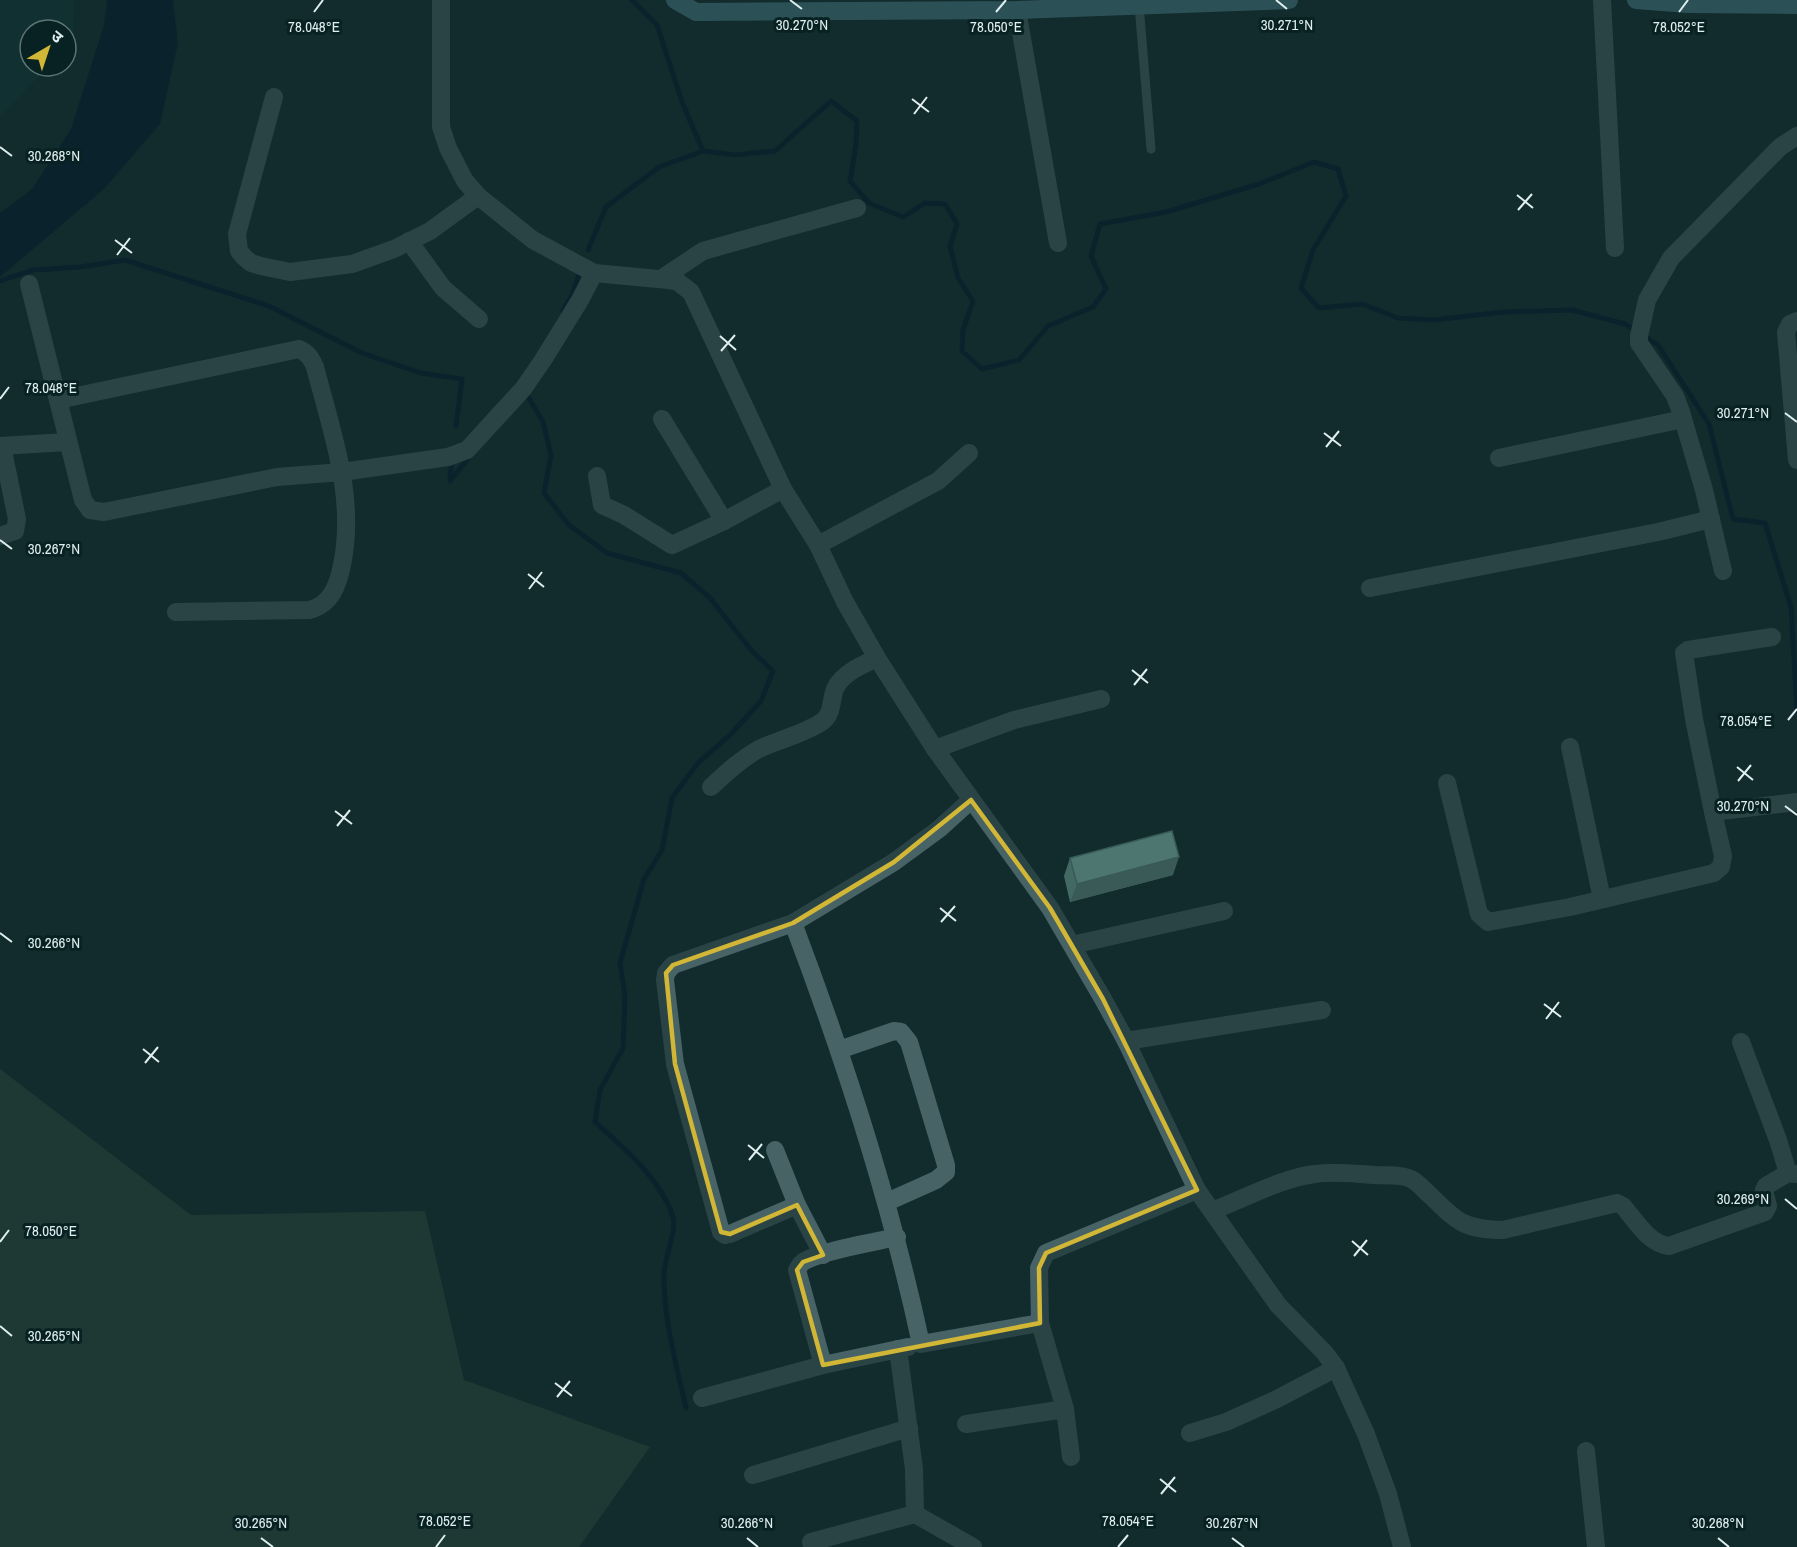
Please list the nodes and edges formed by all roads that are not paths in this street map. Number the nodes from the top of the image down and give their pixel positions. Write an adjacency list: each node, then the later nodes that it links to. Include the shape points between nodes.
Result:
1 (441, 0): 14 (street, via 441,127 465,181)
2 (675, 0): 8 (main road, via 696,12)
3 (1289, 0): 6 (main road)
4 (1602, 0): 18 (street)
5 (1636, 0): 9 (main road)
6 (1236, 1): 7 (main road)
7 (1134, 4): 10 (main road); 13 (lane)
8 (980, 5): 10 (main road)
9 (1797, 5)
10 (1017, 10): 17 (street)
11 (274, 97): 16 (street, via 237,234 244,257 251,263 290,272 352,264)
12 (1797, 136): 25 (street, via 1780,147 1671,258 1647,300 1640,329 1641,346 1675,396)
13 (1151, 149)
14 (478, 196): 16 (street, via 430,231); 19 (street, via 532,240)
15 (857, 208): 20 (street, via 703,251)
16 (409, 241): 22 (street, via 443,288)
17 (1058, 243)
18 (1615, 249)
19 (594, 273): 20 (street); 32 (street, via 523,389 467,450 448,457)
20 (661, 279): 34 (street, via 678,282 691,292)
21 (29, 284): 24 (street)
22 (479, 319)
23 (1797, 321): 31 (street, via 1786,332)
24 (58, 400): 27 (street); 32 (street, via 299,349 315,367)
25 (1683, 418): 30 (street); 35 (street)
26 (662, 419): 36 (street)
27 (67, 442): 28 (street); 32 (street, via 83,500 86,507 96,512 277,477)
28 (1, 446): 37 (street, via 17,519 15,531)
29 (969, 453): 38 (street, via 938,481)
30 (1499, 458)
31 (1797, 460)
32 (342, 472): 41 (street, via 348,510 346,545 339,581 321,606 309,610)
33 (597, 476): 36 (street, via 602,506 624,515 668,544)
34 (783, 489): 36 (street); 38 (street)
35 (1711, 519): 39 (street); 40 (street)
36 (724, 521)
37 (0, 536)
38 (818, 545): 43 (street)
39 (1723, 571)
40 (1370, 588)
41 (176, 612)
42 (1772, 637): 51 (street, via 1688,650 1683,655)
43 (877, 658): 46 (street); 48 (street, via 838,683 830,712 822,721 758,750)
44 (1101, 699): 46 (street, via 1014,720)
45 (1570, 747): 52 (street)
46 (935, 749): 49 (street)
47 (1447, 783): 52 (street, via 1479,914 1485,921)
48 (711, 787)
49 (971, 800): 54 (street, via 894,862); 55 (street, via 1050,908)
50 (1797, 802): 51 (street)
51 (1713, 812): 52 (street, via 1723,856 1718,871)
52 (1602, 899)
53 (1224, 911): 55 (street)
54 (793, 923): 59 (street); 64 (street, via 673,965 665,980 675,1064 721,1232 730,1234)
55 (1072, 945): 57 (street)
56 (1322, 1010): 57 (street)
57 (1126, 1041): 62 (street)
58 (1742, 1042): 61 (street)
59 (839, 1050): 63 (street); 63 (street, via 894,1031 901,1032 909,1042 946,1172)
60 (774, 1150): 64 (street)
61 (1793, 1174): 65 (street, via 1766,1186 1765,1212 1669,1246 1653,1240 1617,1203 1503,1230 1462,1224 1411,1179 1398,1177 1313,1174)
62 (1197, 1190): 65 (street); 68 (street, via 1046,1253 1039,1268)
63 (886, 1202): 66 (street)
64 (797, 1205): 67 (street)
65 (1212, 1211): 72 (street, via 1278,1305)
66 (897, 1237): 67 (street); 69 (street)
67 (823, 1255): 71 (street, via 803,1262 797,1270)
68 (1040, 1323): 69 (street); 74 (street)
69 (921, 1344): 70 (street)
70 (898, 1349): 71 (street); 76 (street)
71 (823, 1365): 73 (street)
72 (1336, 1368): 77 (street, via 1226,1422); 84 (street, via 1366,1434)
73 (702, 1398)
74 (1065, 1409): 75 (street); 79 (street)
75 (966, 1424)
76 (909, 1428): 80 (street); 81 (street)
77 (1190, 1433)
78 (1586, 1451): 85 (street)
79 (1071, 1457)
80 (753, 1476)
81 (915, 1514): 82 (street); 83 (street)
82 (811, 1542)
83 (973, 1547)
84 (1402, 1547)
85 (1596, 1547)

